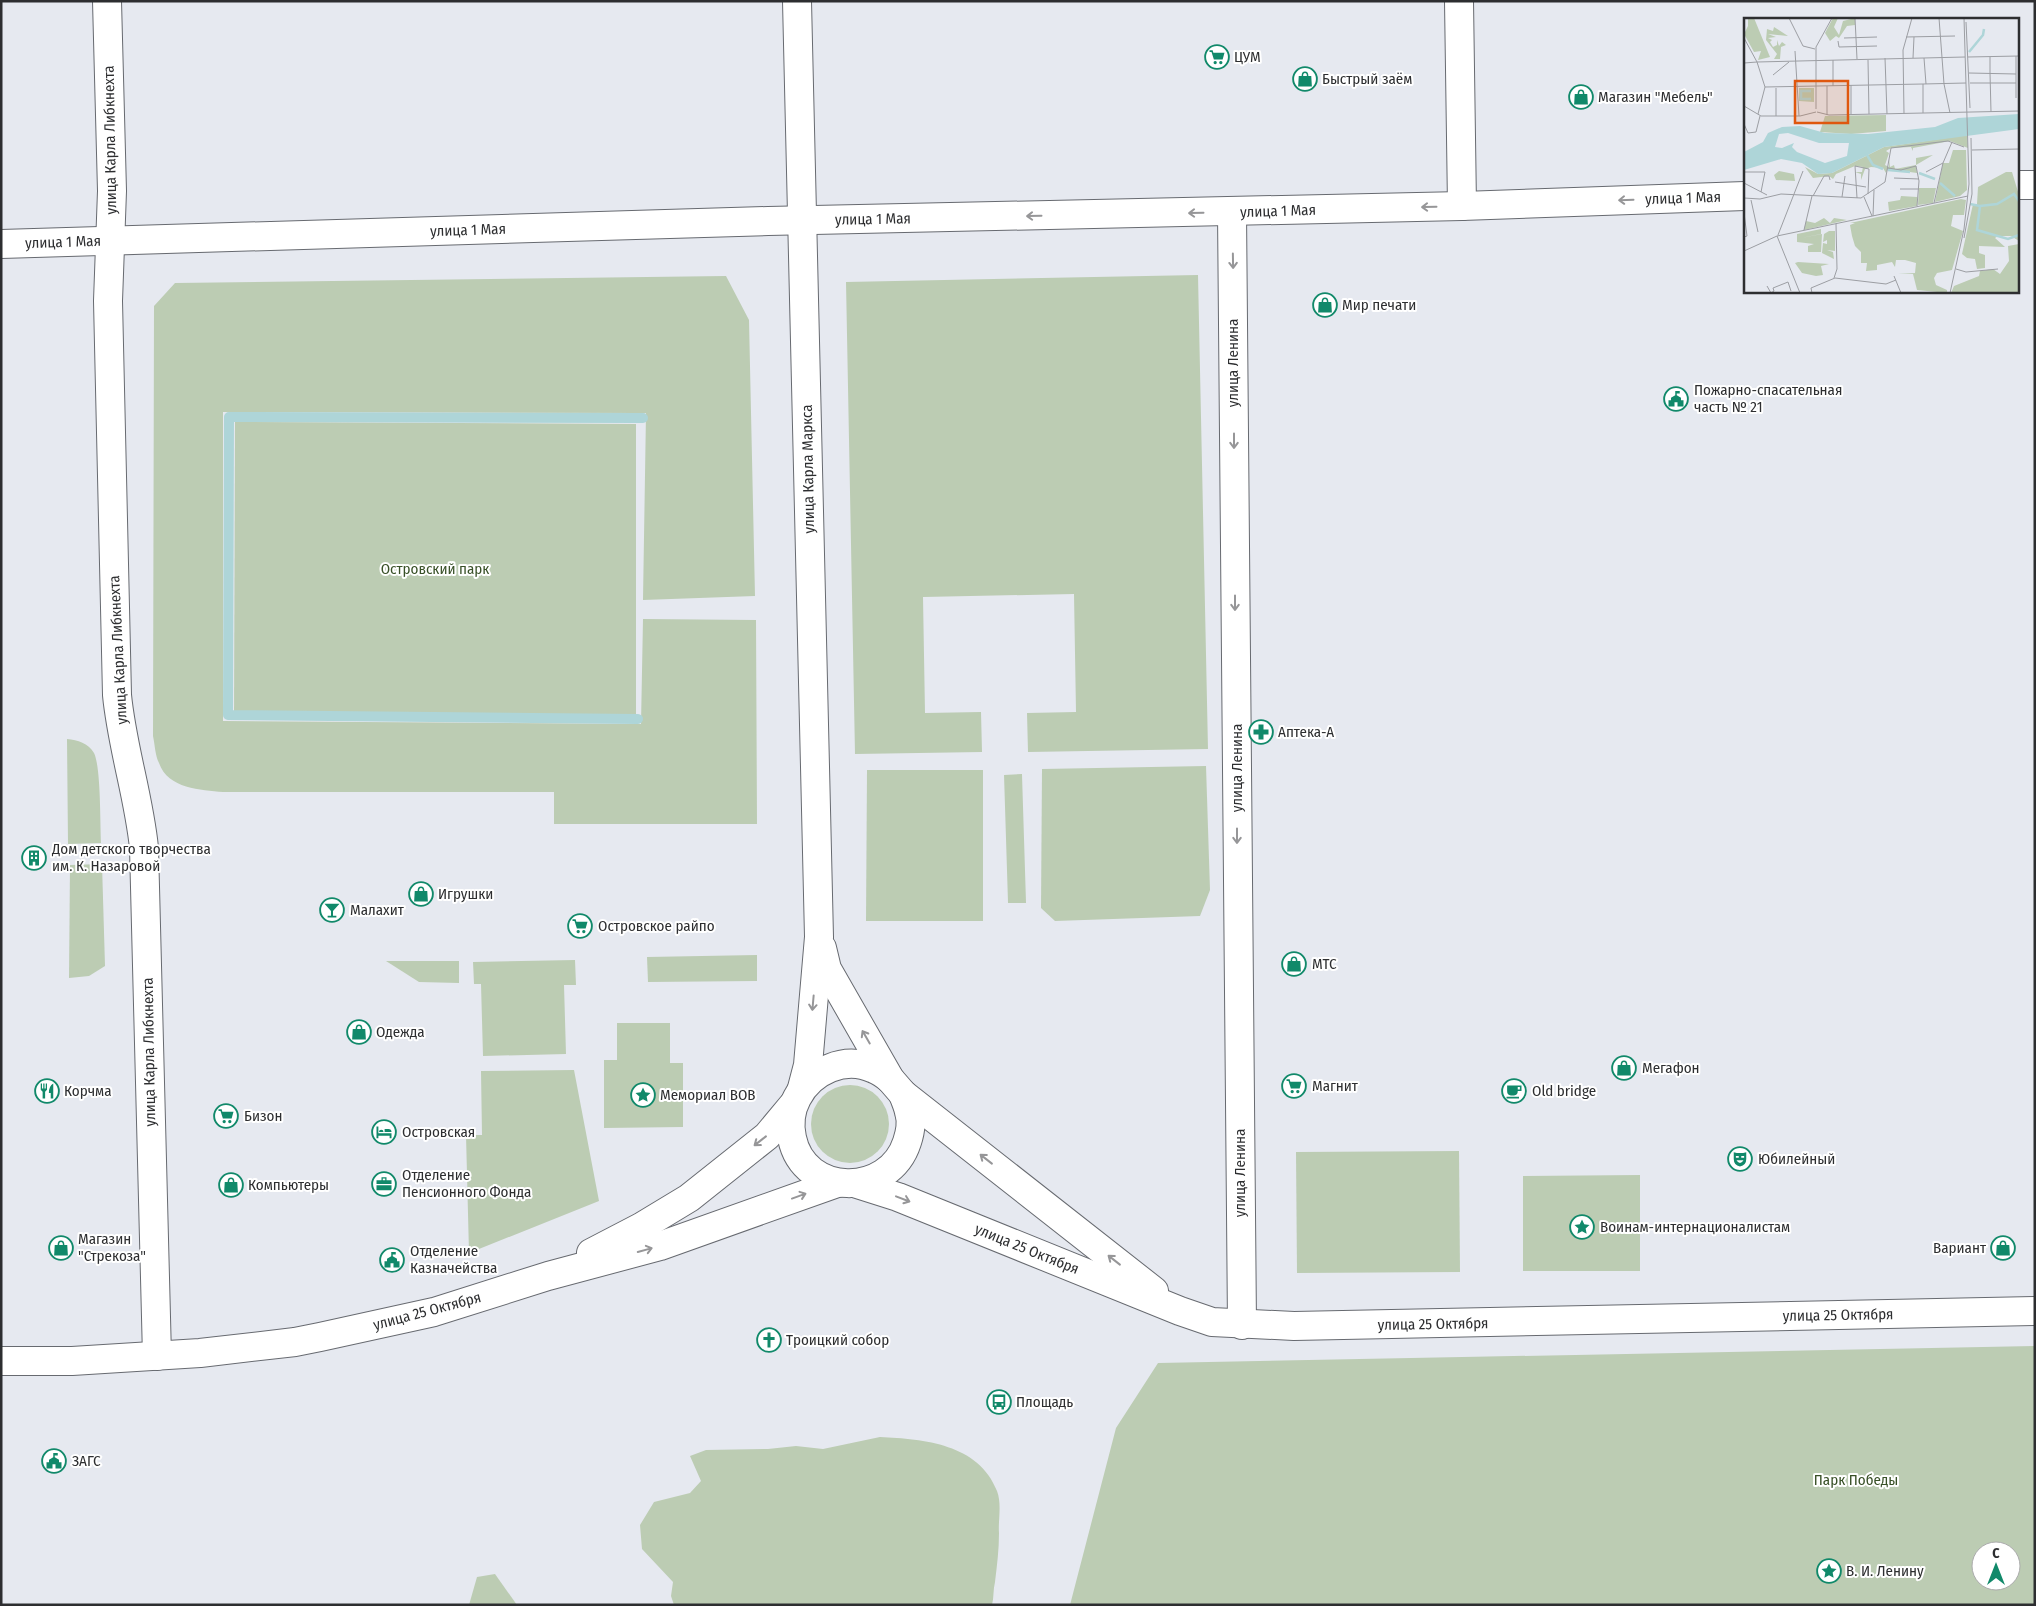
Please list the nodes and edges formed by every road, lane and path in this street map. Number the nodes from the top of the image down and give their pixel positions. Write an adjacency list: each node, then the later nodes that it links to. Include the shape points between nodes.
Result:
1 (107, 1): 10 (street, улица Карла Либкнехта, via 112,191)
2 (797, 1): 9 (street, улица Карла Маркса)
3 (1459, 1): 7 (street)
4 (2018, 185): 5 (street)
5 (2035, 185)
6 (1744, 196): 7 (street, улица 1 Мая, one-way to 7)
7 (1462, 206): 8 (street, улица 1 Мая, one-way to 8)
8 (1232, 212): 9 (street, улица 1 Мая, one-way to 9); 19 (street, улица Ленина, one-way to 19)
9 (801, 220): 10 (street, улица 1 Мая); 12 (street, улица Карла Маркса)
10 (110, 241): 11 (street, улица 1 Мая); 20 (street, улица Карла Либкнехта, via 108,301 117,695 120,728 141,815 144,848)
11 (1, 244)
12 (819, 937): 13 (street, one-way to 12, via 827,969); 14 (street, one-way to 14, via 808,1065)
13 (896, 1086): 14 (street, via 873,1068 854,1064 834,1066 816,1074); 15 (street, via 910,1113 910,1132 904,1151 892,1168 876,1179); 17 (street, one-way to 13)
14 (797, 1097): 15 (street, via 790,1125 793,1145 818,1175); 16 (street, one-way to 16, via 767,1136 688,1198)
15 (847, 1183): 16 (street, улица 25 Октября, one-way to 15, via 660,1246); 17 (street, улица 25 Октября, one-way to 17, via 898,1197)
16 (548, 1276): 20 (street, улица 25 Октября, via 434,1312 295,1342)
17 (1180, 1311): 19 (street, улица 25 Октября, via 1212,1322)
18 (2035, 1311): 19 (street, улица 25 Октября)
19 (1242, 1325)
20 (157, 1356): 21 (street, улица 25 Октября)
21 (1, 1361)

